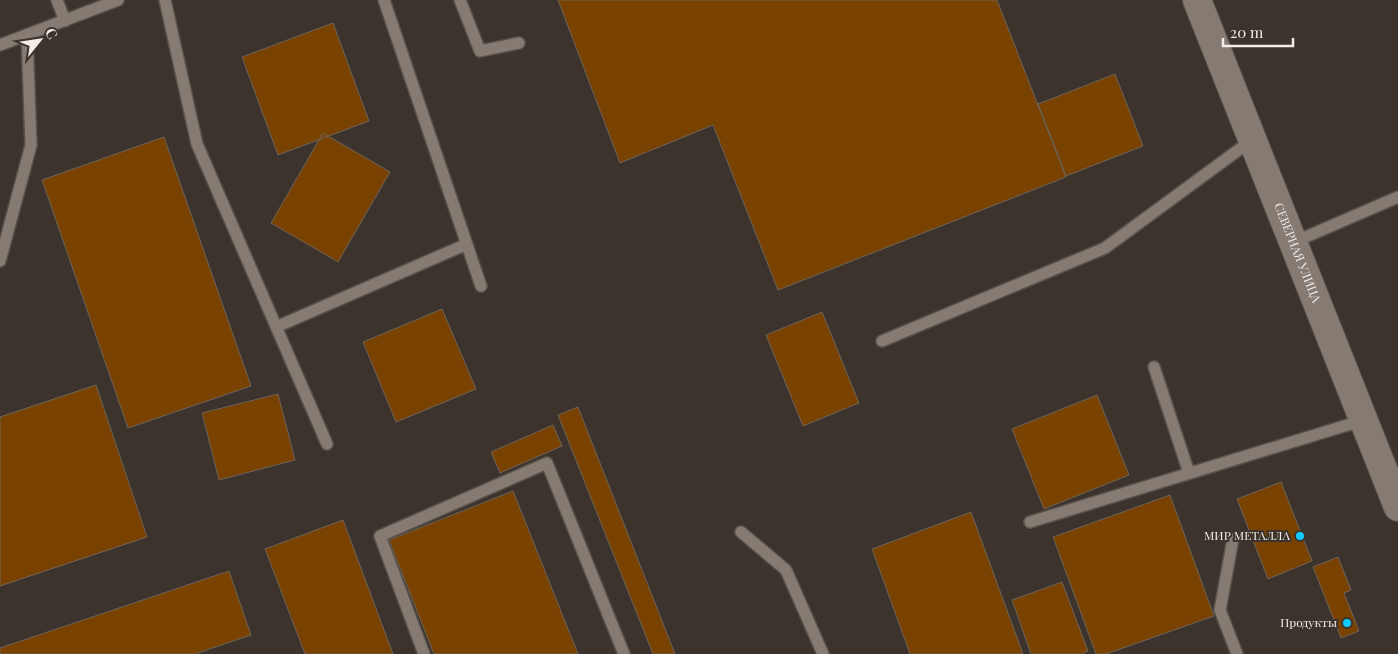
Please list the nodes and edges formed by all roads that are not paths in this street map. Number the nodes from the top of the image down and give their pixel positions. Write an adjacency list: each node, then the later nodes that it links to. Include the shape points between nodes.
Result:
1 (57, 0): 7 (lane)
2 (118, 0): 7 (lane)
3 (165, 0): 17 (lane, via 197,144)
4 (384, 0): 14 (lane)
5 (460, 0): 9 (lane, via 480,52)
6 (1197, 0): 11 (main road, СЕВЕРНАЯ УЛИЦА)
7 (64, 20): 8 (lane)
8 (27, 35): 10 (lane); 15 (lane, via 31,144)
9 (519, 43)
10 (0, 45)
11 (1252, 140): 13 (main road, СЕВЕРНАЯ УЛИЦА); 18 (lane, via 1105,248)
12 (1398, 197): 13 (lane)
13 (1294, 242): 20 (main road, СЕВЕРНАЯ УЛИЦА)
14 (467, 244): 16 (lane); 17 (lane)
15 (0, 261)
16 (482, 286)
17 (276, 327): 21 (lane)
18 (882, 341)
19 (1154, 367): 22 (lane)
20 (1364, 420): 22 (lane); 23 (main road, СЕВЕРНАЯ УЛИЦА)
21 (327, 444)
22 (1189, 473): 24 (lane)
23 (1398, 507)
24 (1030, 522)
25 (741, 532): 29 (lane, via 786,570)
26 (1234, 539): 30 (lane, via 1220,610)
27 (424, 654): 28 (lane, via 380,536 547,463)
28 (624, 654)
29 (823, 654)
30 (1238, 654)

